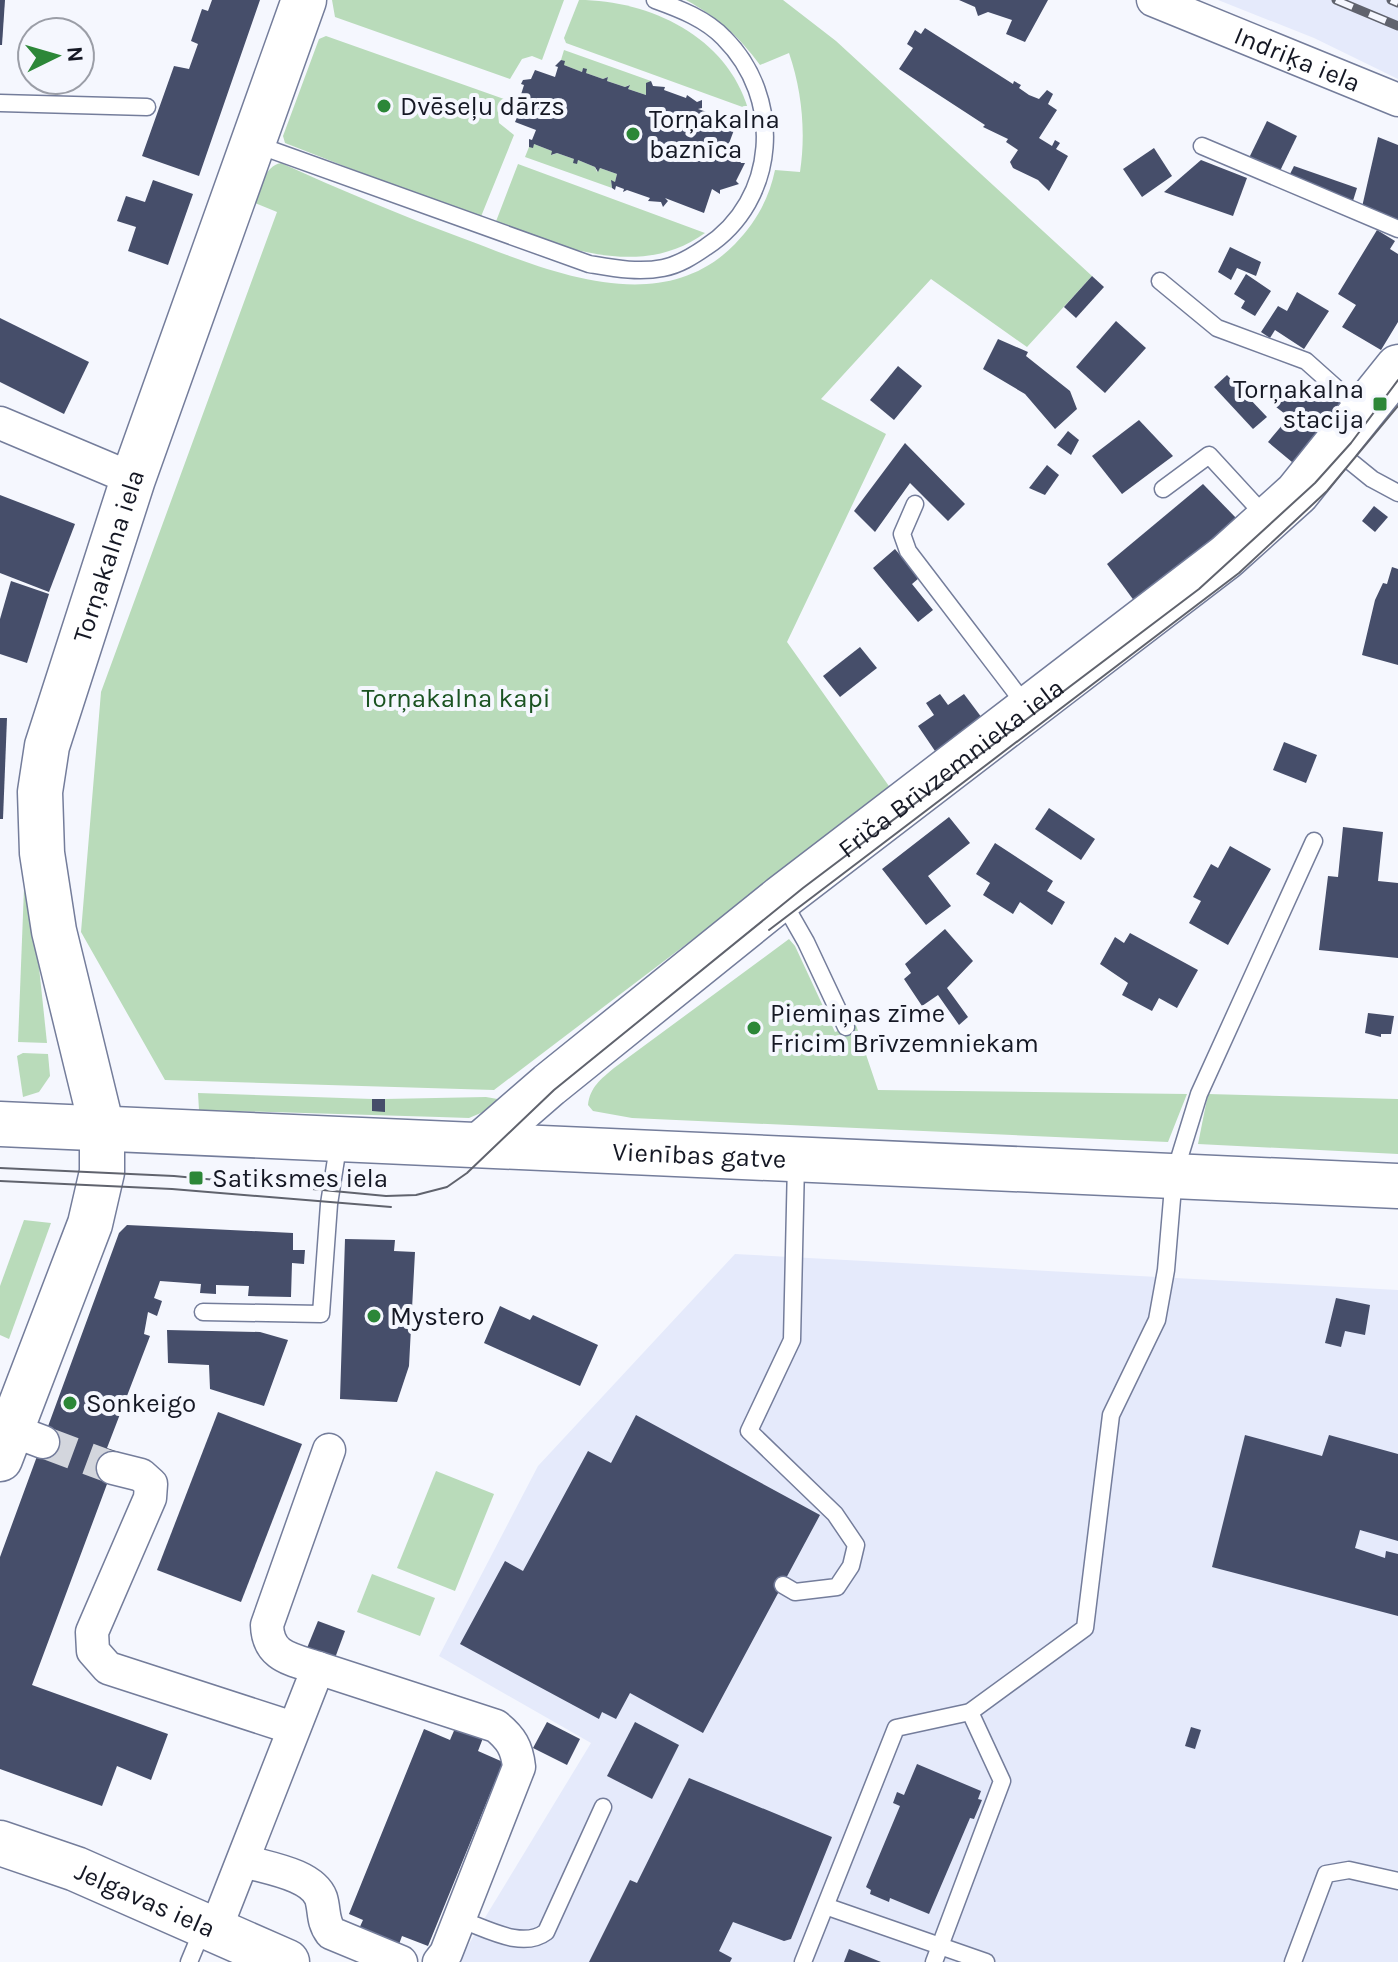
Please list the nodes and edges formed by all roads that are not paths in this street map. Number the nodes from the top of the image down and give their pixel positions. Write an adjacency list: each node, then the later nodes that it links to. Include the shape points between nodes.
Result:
1 (304, 0): 7 (street, Torņakalna iela)
2 (655, 0): 7 (lane, via 681,9 726,39 748,70 765,121 764,161 741,215 725,235 662,268 589,264)
3 (1153, 0): 4 (street, Indriķa iela)
4 (1398, 100)
5 (0, 103): 6 (lane)
6 (147, 107)
7 (253, 143): 15 (street, Torņakalna iela)
8 (1202, 146): 9 (lane)
9 (1398, 229)
10 (1160, 281): 12 (lane, via 1217,328 1306,361)
11 (1398, 367): 12 (street, Friča Brīvzemnieka iela)
12 (1363, 412): 14 (street, Friča Brīvzemnieka iela)
13 (0, 423): 15 (street)
14 (1333, 448): 17 (lane); 19 (street, Friča Brīvzemnieka iela)
15 (133, 479): 25 (street, Torņakalna iela, via 56,710 40,792 42,853 54,931)
16 (1163, 489): 19 (lane, via 1209,455)
17 (1398, 493)
18 (915, 504): 20 (lane, via 902,534 908,551)
19 (1268, 519): 20 (street, Friča Brīvzemnieka iela)
20 (1028, 708): 22 (street, Friča Brīvzemnieka iela)
21 (1314, 841): 29 (lane, via 1199,1094)
22 (781, 898): 23 (lane); 27 (street, Friča Brīvzemnieka iela)
23 (846, 1027)
24 (0, 1124): 25 (street, Vienības gatve)
25 (102, 1128): 26 (street, Vienības gatve); 32 (street, via 102,1172 93,1216)
26 (339, 1138): 27 (street, Vienības gatve); 31 (lane, via 321,1314)
27 (481, 1144): 28 (street, Vienības gatve)
28 (796, 1157): 29 (street, Vienības gatve); 35 (lane, via 792,1340 749,1431 835,1514 856,1545 851,1566 837,1587 795,1592)
29 (1174, 1175): 30 (street, Vienības gatve); 37 (lane, via 1157,1320 1111,1415 1085,1628)
30 (1398, 1186)
31 (203, 1312)
32 (18, 1444)
33 (329, 1450): 36 (street, via 267,1625 267,1640 276,1654)
34 (113, 1468): 38 (street, via 141,1475 151,1484 150,1498 92,1632 93,1651 108,1668)
35 (783, 1585)
36 (318, 1668): 38 (street); 44 (street, via 496,1726 509,1737 519,1767)
37 (970, 1712): 43 (lane, via 896,1728); 46 (lane, via 1002,1781)
38 (293, 1728): 41 (street)
39 (603, 1807): 44 (lane, via 546,1932 535,1940 520,1940)
40 (0, 1843): 45 (street, Jelgavas iela, via 76,1869)
41 (244, 1861): 45 (street); 48 (street, via 306,1881 322,1900 324,1924 331,1933)
42 (1398, 1881): 52 (lane, via 1349,1870 1326,1874)
43 (828, 1907): 46 (lane); 50 (lane)
44 (459, 1919): 49 (street)
45 (203, 1938): 47 (street, Jelgavas iela)
46 (936, 1954): 51 (lane)
47 (287, 1962)
48 (401, 1962)
49 (439, 1962)
50 (803, 1962)
51 (986, 1962)
52 (1293, 1962)

